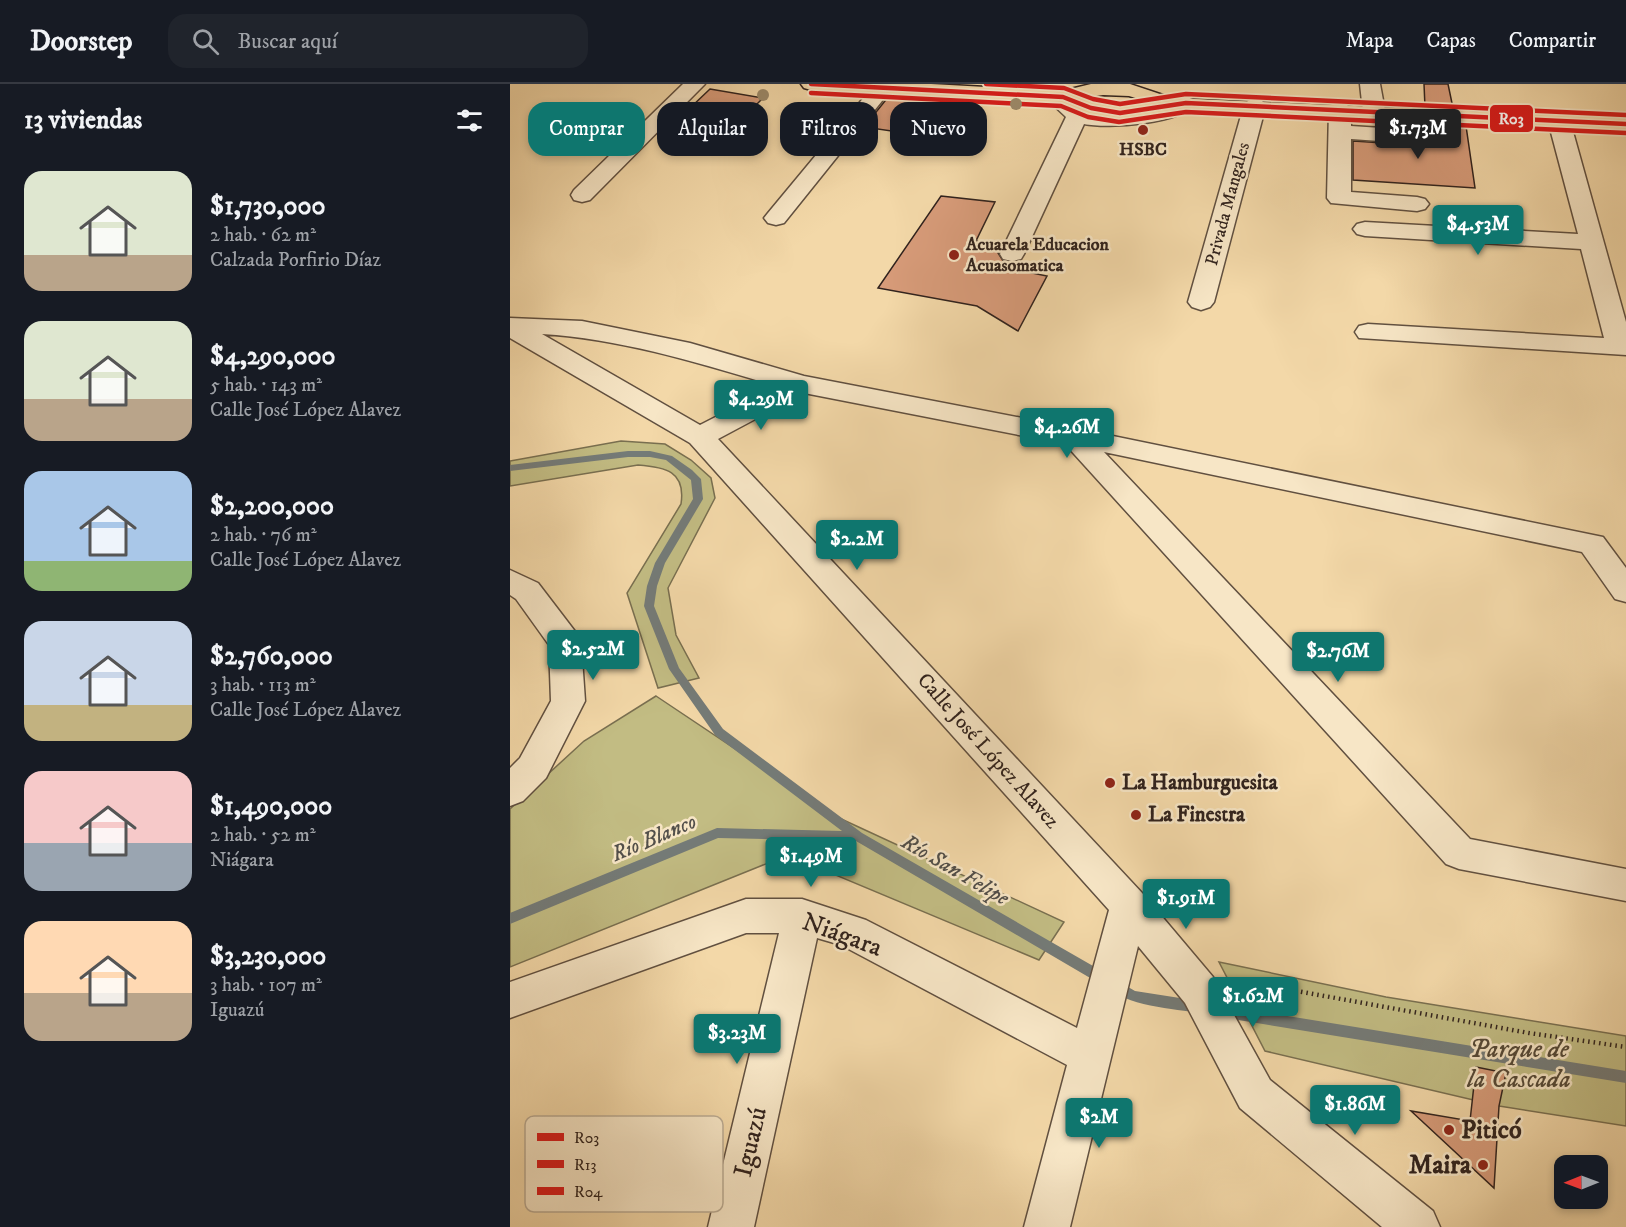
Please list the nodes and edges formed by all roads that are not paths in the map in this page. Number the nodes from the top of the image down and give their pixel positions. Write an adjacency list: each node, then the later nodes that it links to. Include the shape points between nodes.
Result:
1 (695, 84): 18 (street)
2 (811, 84): 4 (main road)
3 (1370, 84): 12 (street)
4 (884, 86): 5 (main road); 20 (street)
5 (928, 86): 8 (main road)
6 (1099, 86): 7 (main road); 8 (main road)
7 (1132, 87): 9 (main road)
8 (1059, 96): 9 (main road, via 1089,109 1114,112); 14 (street, via 1066,108)
9 (1176, 103): 10 (main road); 14 (street, via 1143,118 1102,120)
10 (1255, 105): 11 (main road); 24 (street, Privada Mangales)
11 (1340, 109): 12 (main road); 17 (street)
12 (1374, 111): 13 (main road)
13 (1407, 112): 15 (main road); 17 (street, via 1408,136)
14 (1077, 115): 23 (street)
15 (1559, 121): 16 (main road); 22 (street)
16 (1626, 124)
17 (1340, 132): 19 (street, via 1339,198)
18 (582, 195)
19 (1417, 204)
20 (776, 218)
21 (1365, 229): 22 (street)
22 (1593, 242): 27 (street)
23 (1012, 254)
24 (1201, 302)
25 (510, 326): 28 (street, via 582,329 681,349); 29 (street, Calle José López Alavez)
26 (1368, 332): 27 (street)
27 (1623, 347)
28 (800, 384): 29 (street); 30 (street)
29 (700, 437): 35 (street, Calle José López Alavez)
30 (1074, 437): 32 (street, via 1592,544); 34 (street, via 1459,853)
31 (510, 581): 33 (street, via 527,591 565,643 568,701 533,768)
32 (1626, 591)
33 (510, 791)
34 (1626, 885)
35 (1129, 906): 38 (street); 41 (street, Calle José López Alavez, via 1191,980 1255,1094)
36 (801, 916): 37 (street, Niágara, via 746,916); 38 (street, Niágara, via 852,932); 39 (street, Iguazú)
37 (510, 1000)
38 (1091, 1056): 40 (street)
39 (731, 1227)
40 (1047, 1227)
41 (1417, 1227)

